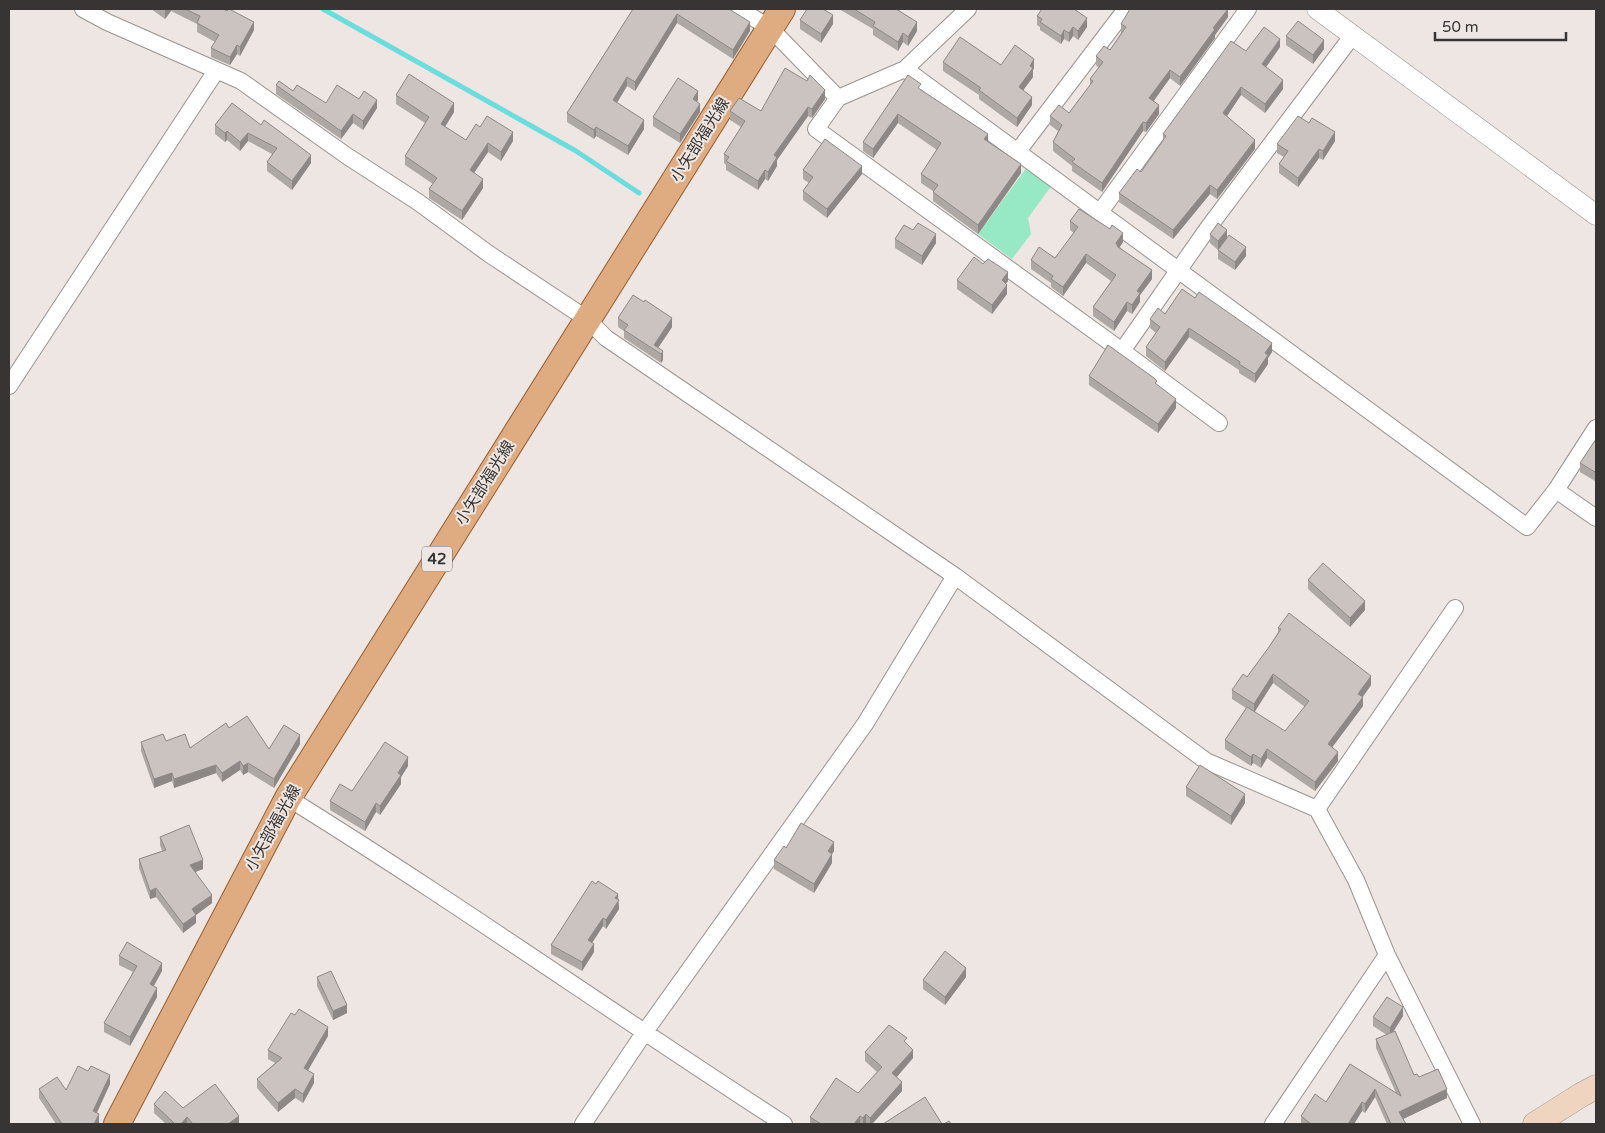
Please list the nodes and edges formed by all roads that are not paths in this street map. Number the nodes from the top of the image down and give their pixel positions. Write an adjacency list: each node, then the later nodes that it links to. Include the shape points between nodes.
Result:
1 (84, 9): 10 (street)
2 (739, 9): 7 (street)
3 (968, 9): 9 (street)
4 (1126, 9): 12 (street)
5 (1248, 9): 13 (street)
6 (1317, 9): 8 (street)
7 (776, 19): 11 (street); 16 (main road, 小矢部福光線 / 42)
8 (1353, 35): 14 (street); 15 (street)
9 (905, 69): 11 (street); 12 (street)
10 (216, 71): 16 (street, via 241,81); 18 (street)
11 (838, 98): 17 (street, via 816,129)
12 (1018, 151): 13 (street)
13 (1100, 212): 15 (street)
14 (1596, 215)
15 (1178, 270): 17 (street); 21 (street, via 1527,526)
16 (587, 319): 23 (street, via 606,338); 25 (main road, 小矢部福光線 / 42)
17 (1122, 351): 19 (street)
18 (9, 386)
19 (1219, 423)
20 (1596, 428): 21 (street)
21 (1556, 490): 22 (street)
22 (1596, 518)
23 (955, 576): 26 (street, via 1206,761); 28 (street, via 865,724)
24 (1455, 608): 26 (street)
25 (288, 798): 28 (street, via 359,842); 30 (main road, 小矢部福光線 / 42)
26 (1317, 809): 27 (street, via 1356,880)
27 (1386, 955): 33 (street); 34 (street)
28 (644, 1034): 31 (street); 32 (street)
29 (1596, 1088): 35 (main road)
30 (117, 1124)
31 (583, 1124)
32 (784, 1124)
33 (1273, 1124)
34 (1472, 1124)
35 (1534, 1124)

